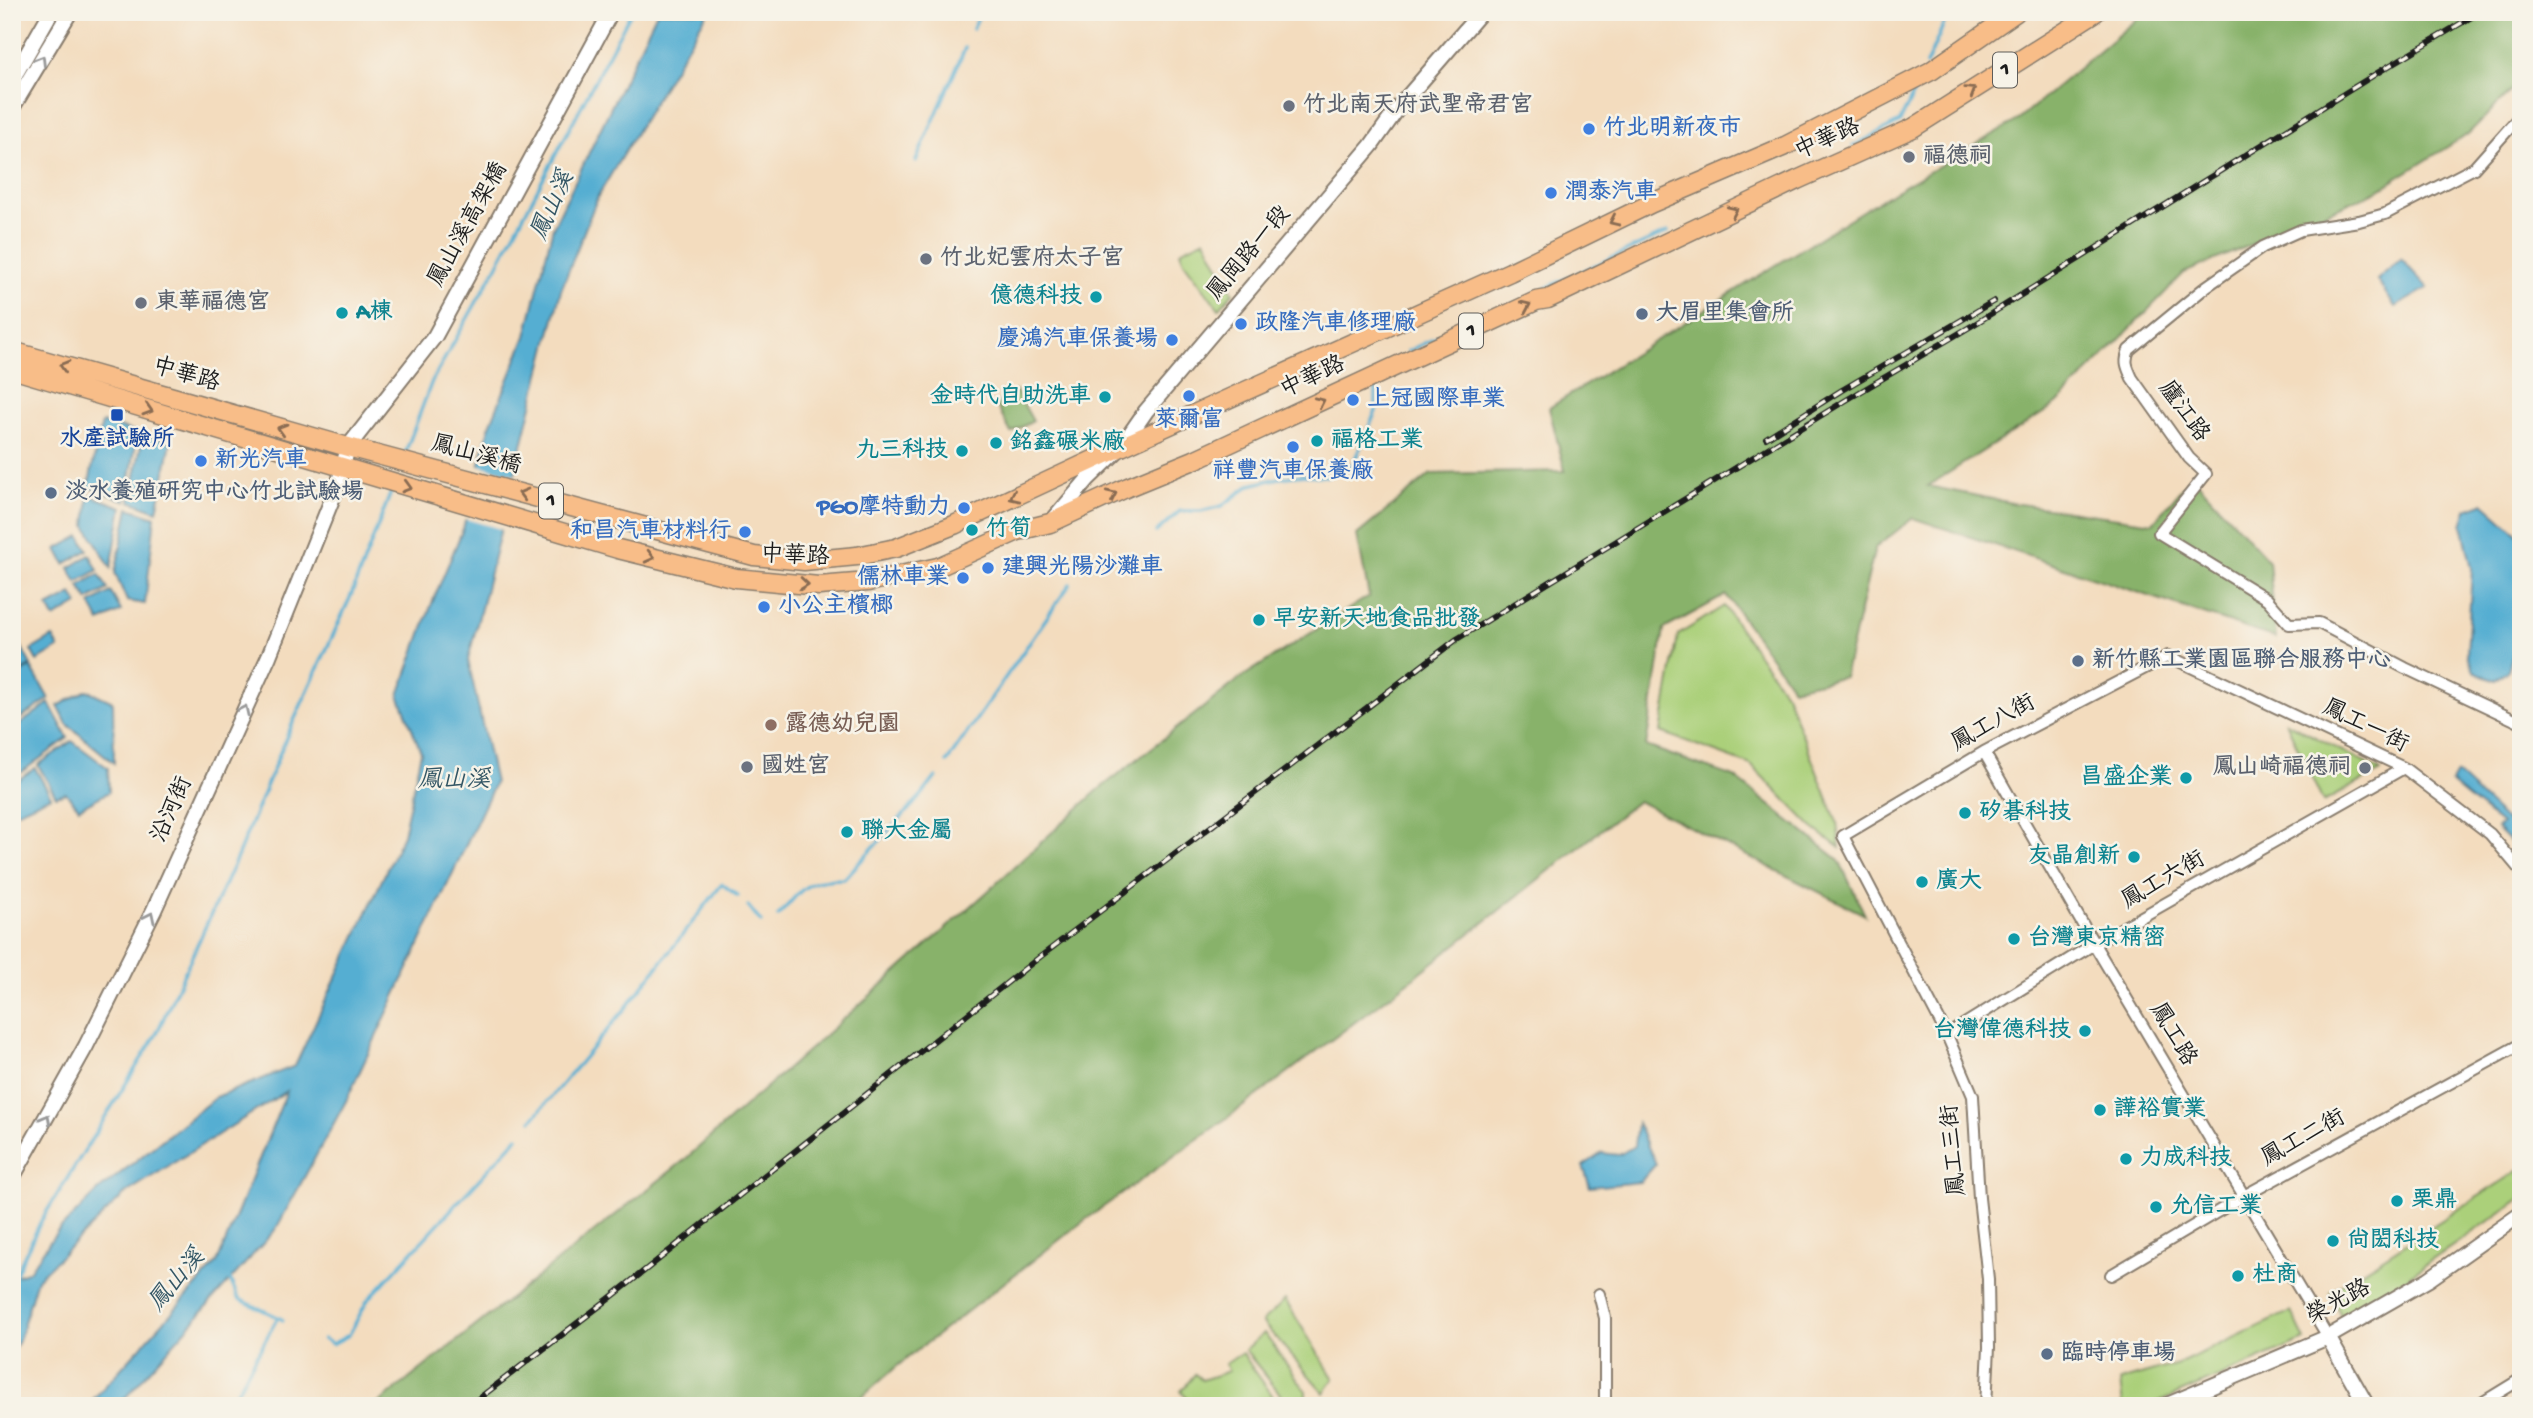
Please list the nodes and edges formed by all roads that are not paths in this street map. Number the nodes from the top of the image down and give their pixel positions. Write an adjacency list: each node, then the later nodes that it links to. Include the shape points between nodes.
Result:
1 (51, 12): 7 (street)
2 (70, 12): 8 (street, one-way to 2)
3 (611, 12): 12 (street, 鳳山溪高架橋, via 435,336)
4 (1480, 12): 13 (street, 鳳岡路一段, via 1146,411)
5 (2016, 12): 13 (main road, 中華路 / 1, one-way to 13, via 1931,71 1785,146)
6 (2096, 12): 15 (main road, 中華路 / 1, one-way to 6, via 1891,139)
7 (12, 80)
8 (12, 108)
9 (2521, 115): 18 (street, 廬江路, via 2474,168 2385,214 2301,230 2263,247 2197,294 2126,357 2133,378 2189,458 2206,474 2159,533 2267,599 2289,624 2319,623)
10 (12, 351): 12 (main road, 中華路 / 1, one-way to 10)
11 (12, 369): 14 (main road, 中華路 / 1, one-way to 14)
12 (348, 447): 14 (street, 沿河街); 16 (main road, 鳳山溪橋 / 1, one-way to 12)
13 (1121, 447): 15 (street, 鳳岡路一段); 16 (main road, 中華路 / 1, one-way to 16, via 954,526 896,548 804,561)
14 (342, 468): 15 (main road, 中華路 / 1, one-way to 15, via 618,549 736,578 819,586 867,582 938,567 1018,531); 26 (street, 沿河街, one-way to 14, via 86,1046 154,910 269,656)
15 (1050, 523)
16 (754, 556)
17 (2168, 656): 19 (street, 鳳工八街); 20 (street, 鳳工一街)
18 (2521, 723)
19 (1984, 752): 21 (street, 鳳工八街); 23 (street, 鳳工路)
20 (2404, 768): 22 (street, 鳳工一街, via 2490,834); 23 (street, 鳳工六街)
21 (1843, 836): 24 (street, 鳳工三街)
22 (2521, 871)
23 (2094, 944): 24 (street, 鳳工六街); 27 (street, 鳳工路)
24 (1947, 1035): 34 (street, 鳳工三街, via 1973,1096 1988,1279)
25 (2521, 1044): 27 (street, 鳳工二街)
26 (12, 1178)
27 (2244, 1196): 29 (street, 鳳工二街); 31 (street, 鳳工路)
28 (2521, 1214): 31 (street, 榮光路, via 2430,1279)
29 (2111, 1275)
30 (1599, 1294): 33 (street, via 1605,1318)
31 (2328, 1337): 35 (street, 榮光路); 36 (street)
32 (2521, 1379): 37 (street)
33 (1605, 1406)
34 (1986, 1406)
35 (2165, 1406)
36 (2367, 1406)
37 (2477, 1406)

